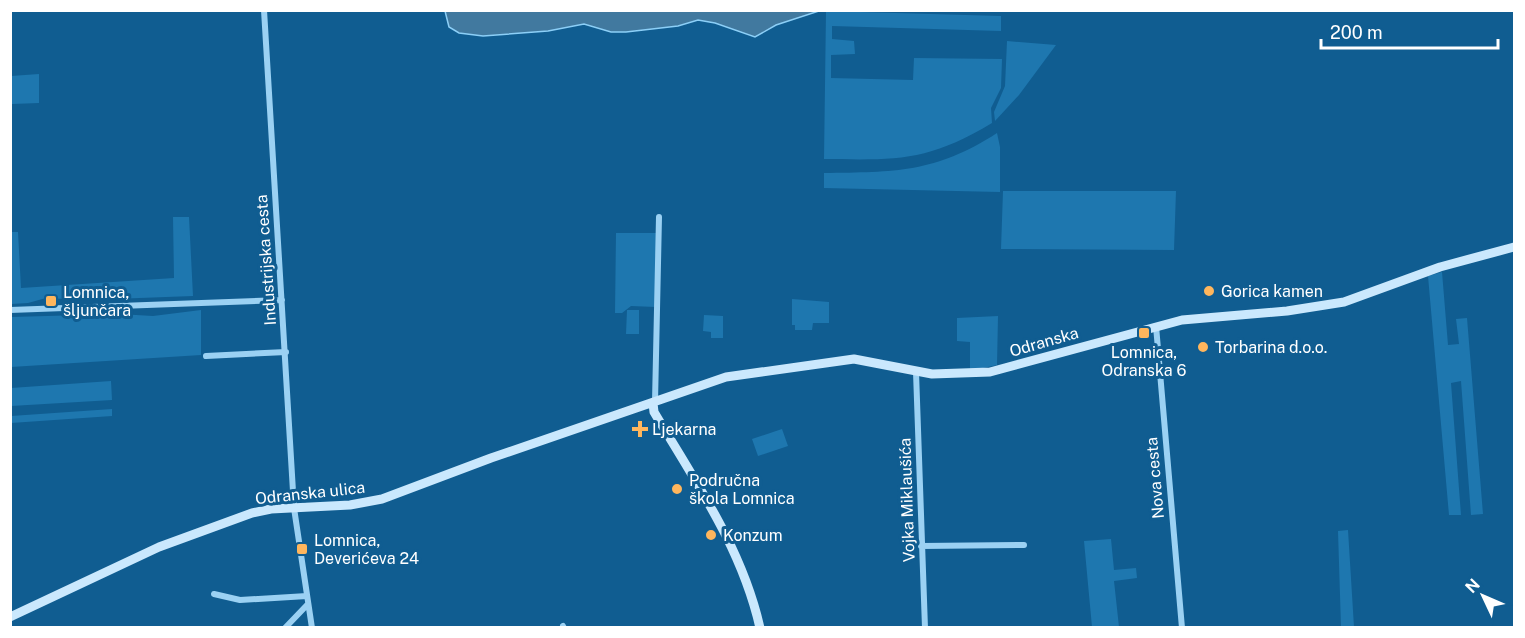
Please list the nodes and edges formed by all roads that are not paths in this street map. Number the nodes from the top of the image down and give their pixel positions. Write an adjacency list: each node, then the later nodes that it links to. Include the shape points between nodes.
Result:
1 (264, 10): 4 (street, Industrijska cesta)
2 (659, 217): 10 (street)
3 (1515, 247): 6 (street, Odranska, via 1440,267 1330,305 1194,317)
4 (282, 300): 5 (street); 7 (street, Industrijska cesta)
5 (10, 310)
6 (1156, 326): 9 (street, Odranska, via 999,370 946,375); 22 (street, Nova cesta)
7 (286, 352): 8 (street); 11 (street, Industrijska cesta)
8 (206, 356)
9 (916, 372): 10 (street, Odranska, via 862,360 835,361 726,378); 13 (street, Vojka Miklaušića)
10 (654, 402): 11 (street, Odranska ulica, via 392,496 350,505); 20 (street, via 654,412 729,541 744,573)
11 (294, 508): 15 (street, Industrijska cesta); 17 (street, Odranska ulica, via 259,511 188,535)
12 (1024, 544): 13 (street)
13 (921, 546): 21 (street, Vojka Miklaušića)
14 (214, 594): 15 (street, via 240,600)
15 (307, 596): 16 (street, Industrijska cesta)
16 (308, 604): 18 (street); 19 (street, Industrijska cesta)
17 (10, 617)
18 (285, 627)
19 (312, 627)
20 (760, 627)
21 (924, 627)
22 (1182, 627)

